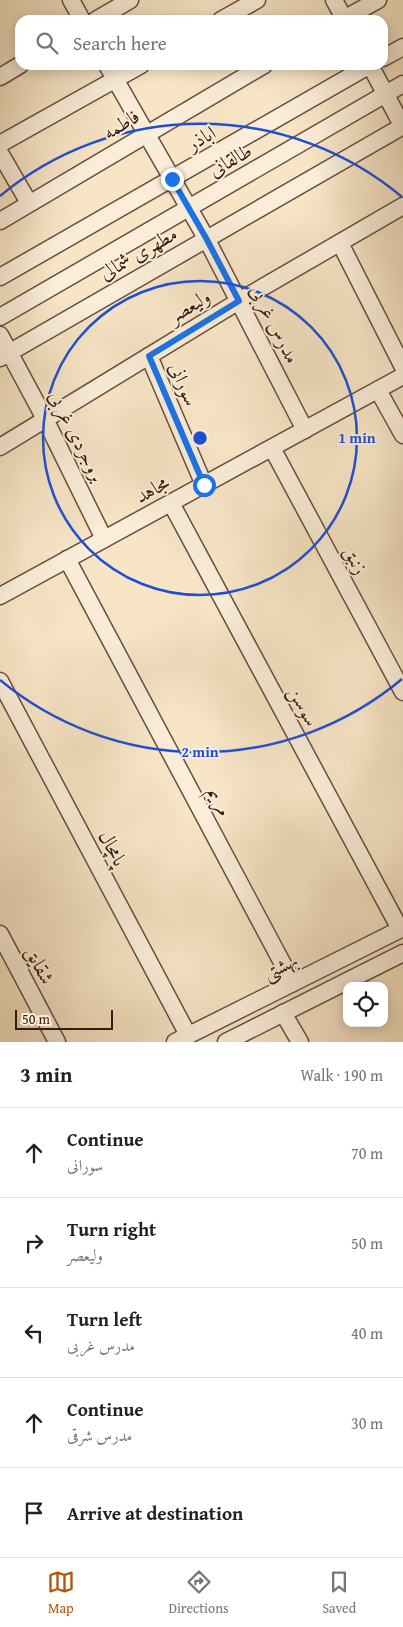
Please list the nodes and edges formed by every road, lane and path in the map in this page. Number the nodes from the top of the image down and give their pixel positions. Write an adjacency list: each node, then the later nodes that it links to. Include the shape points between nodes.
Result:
1 (70, 0): 6 (street)
2 (130, 0): 7 (street)
3 (257, 0): 8 (street)
4 (334, 0): 9 (street)
5 (378, 0): 10 (street)
6 (79, 15)
7 (104, 15)
8 (230, 15)
9 (342, 15)
10 (352, 15)
11 (403, 47): 12 (street)
12 (388, 55)
13 (15, 68): 18 (street)
14 (255, 70): 22 (street, فاطمه)
15 (361, 70): 25 (street, اباذر)
16 (373, 70): 20 (street)
17 (112, 72): 22 (street, مدرس غربی); 23 (street, فاطمه)
18 (0, 76)
19 (403, 84): 20 (street, طالقانی)
20 (386, 94): 21 (street); 28 (street, طالقانی)
21 (403, 126): 30 (street, مطهری شمالی)
22 (146, 134): 25 (street, مدرس غربی); 26 (street, فاطمه)
23 (0, 144)
24 (0, 154): 26 (street)
25 (172, 179): 28 (street, مدرس غربی); 32 (street, اباذر)
26 (29, 203): 29 (street, فاطمه)
27 (403, 206): 31 (street, ولیعصر)
28 (189, 208): 30 (street, مدرس غربی); 34 (street, طالقانی)
29 (0, 220)
30 (206, 238): 33 (street, مدرس غربی); 36 (street, مطهری شمالی)
31 (340, 243): 33 (street, ولیعصر); 38 (street)
32 (0, 277)
33 (239, 301): 37 (street, ولیعصر); 42 (street, مدرس غربی)
34 (0, 317)
35 (0, 335): 36 (street, بروجردی غربی)
36 (5, 356): 41 (street, بروجردی غربی)
37 (149, 356): 41 (street, ولیعصر); 46 (street, سورانی)
38 (403, 367)
39 (403, 376): 40 (street, مجاهد)
40 (378, 390): 42 (street, مجاهد); 43 (street)
41 (45, 419): 44 (street, ولیعصر); 48 (street, بروجردی غربی)
42 (306, 430): 45 (street, مجاهد)
43 (403, 435)
44 (0, 447)
45 (272, 448): 46 (street, مجاهد); 52 (street, زنبق)
46 (204, 485): 47 (street, مجاهد)
47 (171, 503): 48 (street, مجاهد); 53 (street, سوسن)
48 (104, 539): 49 (street, مجاهد)
49 (67, 559): 50 (street, مجاهد); 56 (street, مریم)
50 (0, 596)
51 (0, 681): 58 (street, پامچال)
52 (403, 692)
53 (402, 929): 56 (street, بهشتی)
54 (0, 934): 59 (street, شقایق)
55 (403, 953): 57 (street)
56 (294, 983): 58 (street, بهشتی)
57 (283, 1013): 60 (street); 61 (street)
58 (182, 1039)
59 (57, 1042)
60 (226, 1042)
61 (300, 1042)

